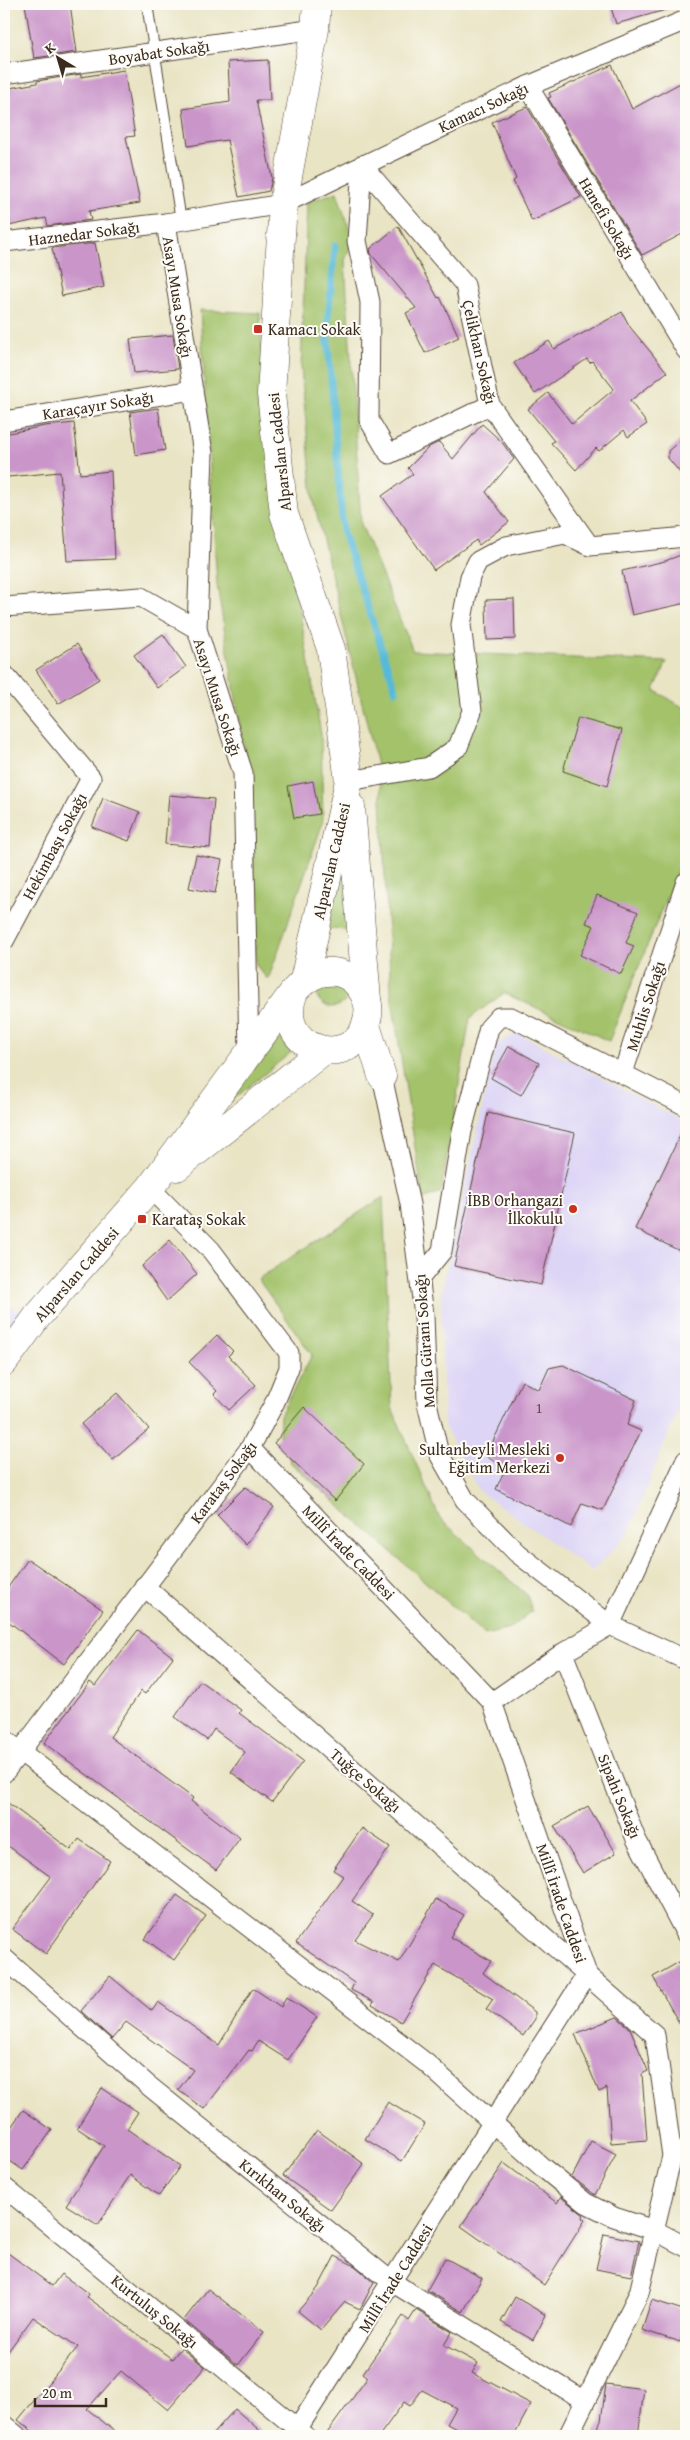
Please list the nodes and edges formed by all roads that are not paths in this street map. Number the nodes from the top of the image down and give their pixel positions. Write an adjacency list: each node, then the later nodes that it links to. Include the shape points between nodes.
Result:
1 (147, 4): 4 (lane)
2 (316, 16): 4 (street, Boyabat Sokağı); 8 (street, Alparslan Caddesi)
3 (684, 17): 6 (street, Kamacı Sokağı)
4 (155, 53): 5 (street, Boyabat Sokağı); 9 (lane)
5 (4, 74)
6 (528, 86): 7 (street, Kamacı Sokağı); 11 (street, Hanefi Sokağı)
7 (362, 165): 8 (street, Kamacı Sokağı); 13 (street, Çelikhan Sokağı, via 465,285); 13 (street, via 357,241 370,302 369,420 389,454)
8 (284, 204): 9 (street, Haznedar Sokağı); 20 (street, Alparslan Caddesi, via 271,394 284,514 331,649)
9 (174, 222): 10 (street, Haznedar Sokağı); 12 (street, Asayı Musa Sokağı)
10 (4, 242)
11 (686, 350)
12 (193, 390): 14 (street, Karaçayır Sokağı); 18 (street, Asayı Musa Sokağı, via 203,453)
13 (490, 405): 16 (street, Çelikhan Sokağı)
14 (4, 420)
15 (686, 537): 16 (street)
16 (590, 546): 20 (street, via 565,534 506,546 478,561 470,577 461,625 472,711 458,747 429,767)
17 (4, 607): 18 (street, via 141,597)
18 (197, 629): 26 (street, Asayı Musa Sokağı, via 243,773)
19 (4, 674): 22 (street, Hekimbaşı Sokağı, via 91,778)
20 (349, 780): 23 (street, Alparslan Caddesi); 24 (street)
21 (686, 882): 27 (street, Muhlis Sokağı)
22 (4, 941)
23 (299, 985): 24 (street, via 315,974 327,971 341,973 361,988); 25 (street, via 290,1002 292,1028 311,1047); 26 (street)
24 (366, 1013): 25 (street, via 359,1037 349,1045); 28 (street)
25 (330, 1050): 28 (street); 30 (street)
26 (249, 1053): 30 (street)
27 (623, 1073): 29 (street); 31 (street, via 511,1017 499,1017 489,1028 462,1131 442,1251)
28 (382, 1076): 31 (street, Molla Gürani Sokağı, via 410,1204)
29 (686, 1106)
30 (150, 1188): 32 (street, Alparslan Caddesi, via 37,1318); 33 (street, Karataş Sokağı, via 211,1250 289,1353 289,1368)
31 (420, 1278): 36 (street, Molla Gürani Sokağı, via 427,1403 439,1454 465,1500 511,1546)
32 (4, 1362)
33 (250, 1448): 35 (street, Karataş Sokağı); 39 (street, Millî İrade Caddesi)
34 (686, 1460): 36 (street)
35 (144, 1586): 41 (street, Karataş Sokağı); 45 (street, Tuğçe Sokağı)
36 (610, 1625): 37 (street); 38 (street, Molla Gürani Sokağı)
37 (563, 1653): 39 (street); 43 (street, Sipahi Sokağı, via 636,1839)
38 (686, 1660)
39 (492, 1702): 45 (street, Millî İrade Caddesi)
40 (4, 1739): 41 (street)
41 (20, 1752): 42 (street, Karataş Sokağı); 46 (street, via 426,2063)
42 (4, 1773)
43 (686, 1934)
44 (4, 1958): 50 (street, Kırıkhan Sokağı, via 149,2086)
45 (587, 1974): 46 (street, Millî İrade Caddesi); 48 (street, Tuğçe Sokağı, via 655,2035 672,2156)
46 (492, 2124): 48 (street, via 586,2203 614,2217); 50 (street, Millî İrade Caddesi)
47 (4, 2187): 53 (street, Kurtuluş Sokağı)
48 (654, 2230): 49 (street); 51 (street, Tuğçe Sokağı, via 639,2293)
49 (686, 2247)
50 (392, 2282): 51 (street, Kırıkhan Sokağı); 53 (street, Millî İrade Caddesi)
51 (585, 2401): 55 (street, Tuğçe Sokağı)
52 (4, 2424): 54 (street)
53 (299, 2434)
54 (17, 2436)
55 (568, 2436)

